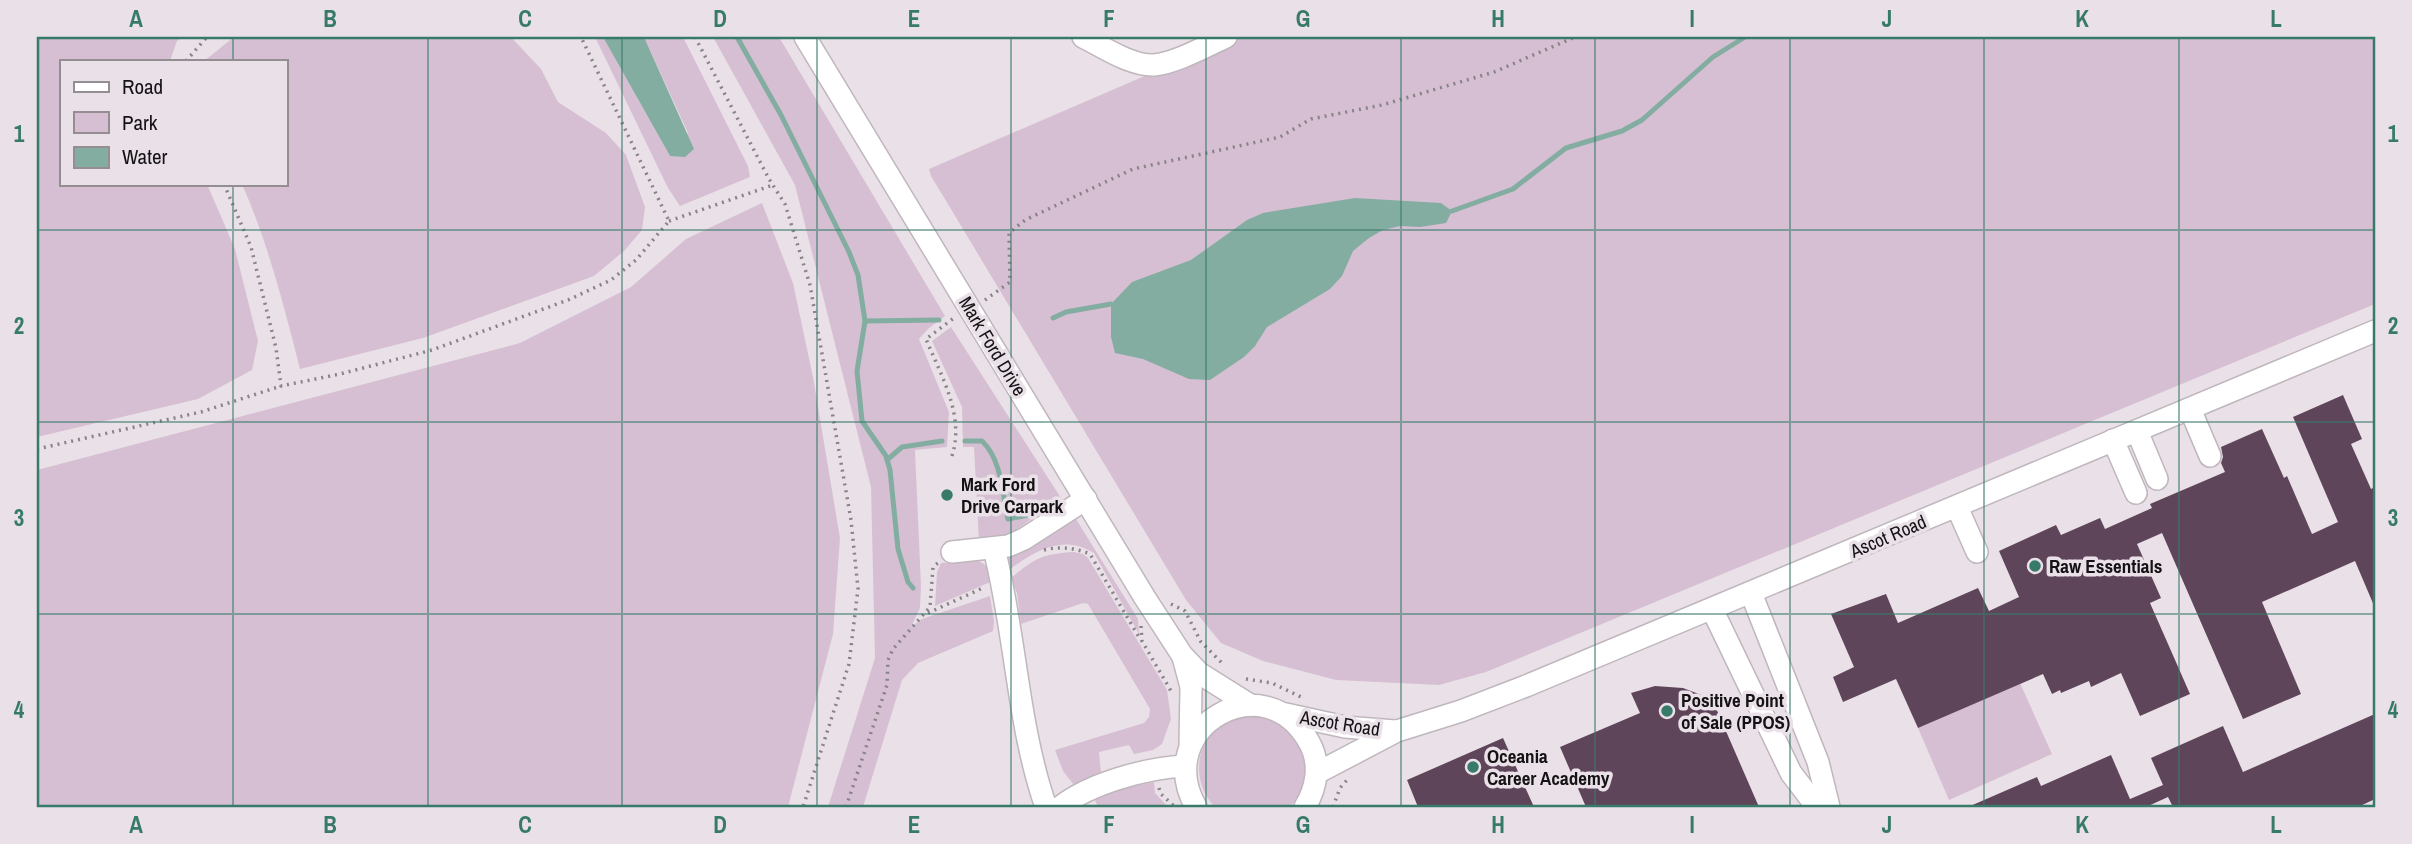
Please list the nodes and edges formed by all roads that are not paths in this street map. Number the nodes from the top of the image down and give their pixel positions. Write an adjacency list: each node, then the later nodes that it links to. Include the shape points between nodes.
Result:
1 (805, 37): 11 (street, Mark Ford Drive)
2 (1083, 37): 3 (street, via 1133,61 1153,65)
3 (1226, 37)
4 (2375, 331): 5 (street, Ascot Road)
5 (2190, 409): 6 (street, Ascot Road); 8 (street)
6 (2137, 431): 7 (street, Ascot Road); 9 (street)
7 (2113, 440): 10 (street); 12 (street, Ascot Road)
8 (2210, 456)
9 (2157, 478)
10 (2136, 493)
11 (1086, 499): 13 (street, via 1024,539); 18 (street, Mark Ford Drive)
12 (1957, 507): 15 (street); 16 (street, Ascot Road)
13 (994, 549): 14 (street); 25 (street)
14 (952, 552)
15 (1977, 552)
16 (1751, 593): 17 (street, Ascot Road); 29 (street, via 1818,762)
17 (1712, 609): 21 (street, Ascot Road, via 1474,706); 28 (street, via 1791,773)
18 (1182, 655): 19 (street, Mark Ford Drive, via 1199,673); 22 (street, Mark Ford Drive, via 1191,687)
19 (1250, 705): 20 (street, Ascot Road); 22 (street, via 1214,716)
20 (1284, 714): 21 (street, Ascot Road, via 1345,727); 24 (street, via 1302,729 1313,750)
21 (1397, 731): 24 (street, Ascot Road)
22 (1190, 745): 23 (street)
23 (1185, 766): 26 (street, via 1112,780); 27 (street, via 1185,781)
24 (1312, 796)
25 (1046, 807)
26 (1060, 807)
27 (1196, 807)
28 (1817, 807)
29 (1829, 807)

